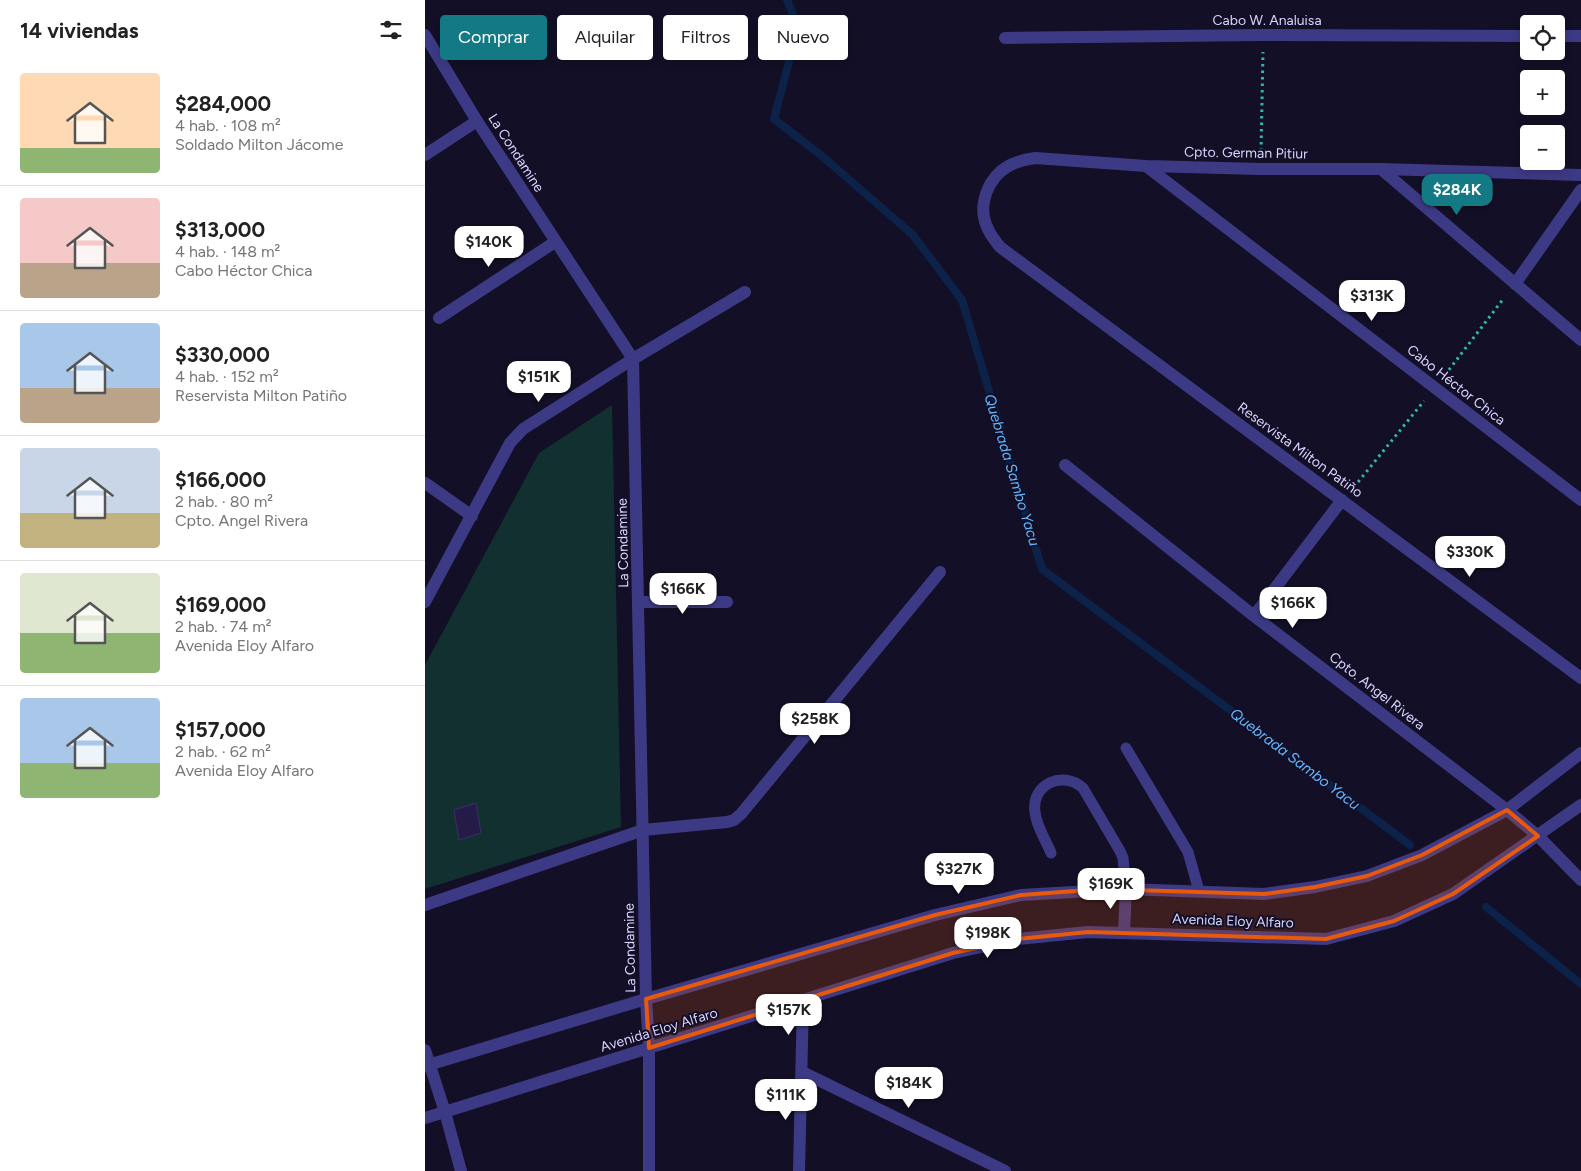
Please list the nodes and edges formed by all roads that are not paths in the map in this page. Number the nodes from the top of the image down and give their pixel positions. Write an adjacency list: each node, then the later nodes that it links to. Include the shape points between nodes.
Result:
1 (425, 35): 6 (street, La Condamine)
2 (1520, 36): 5 (street, Cabo W. Analuisa)
3 (1565, 36): 4 (street)
4 (1581, 36)
5 (1005, 38)
6 (477, 120): 7 (street); 12 (street, La Condamine)
7 (425, 155)
8 (1146, 166): 9 (street, Cpto. German Pitiur); 13 (street, Cpto. German Pitiur, via 1035,158 1005,168 992,179 984,200 983,216 989,234); 22 (street, Cabo Héctor Chica)
9 (1381, 169): 10 (street, Cpto. German Pitiur); 14 (street)
10 (1581, 176)
11 (1581, 190): 14 (street)
12 (555, 242): 16 (street); 18 (street, La Condamine)
13 (1000, 247): 21 (street, Reservista Milton Patiño)
14 (1515, 284): 17 (street)
15 (745, 292): 18 (street)
16 (439, 318)
17 (1581, 340)
18 (633, 359): 23 (street, via 523,429 510,443); 26 (street, La Condamine)
19 (1065, 465): 28 (street, Cpto. Angel Rivera)
20 (425, 482): 23 (street)
21 (1342, 500): 28 (street); 29 (street, Reservista Milton Patiño)
22 (1581, 500)
23 (472, 516): 25 (street)
24 (940, 572): 34 (street, via 734,820)
25 (425, 602)
26 (639, 602): 27 (street); 34 (street, La Condamine)
27 (727, 602)
28 (1254, 616): 33 (street, Cpto. Angel Rivera)
29 (1581, 678)
30 (1126, 748): 39 (lane, via 1188,852)
31 (1581, 753): 33 (street, Avenida Eloy Alfaro)
32 (1580, 806): 35 (street, Avenida Eloy Alfaro)
33 (1507, 810): 35 (street, Cpto. Angel Rivera); 39 (street, Avenida Eloy Alfaro, via 1422,855 1367,876 1264,894)
34 (643, 830): 40 (street); 42 (street, La Condamine)
35 (1538, 836): 37 (street, Cpto. Angel Rivera); 41 (street, Avenida Eloy Alfaro, via 1453,894 1394,921 1326,939)
36 (1051, 853): 38 (lane, via 1035,813 1034,802 1045,785 1057,779 1067,779 1083,788 1120,851)
37 (1581, 880)
38 (1126, 889): 39 (street, Avenida Eloy Alfaro); 41 (street); 42 (street, Avenida Eloy Alfaro, via 1021,895 954,910)
39 (1199, 892)
40 (425, 905)
41 (1123, 933): 43 (street, Avenida Eloy Alfaro, via 1088,932 1018,939 962,951)
42 (646, 999): 44 (street, La Condamine); 46 (street, Avenida Eloy Alfaro)
43 (803, 1000): 44 (street, Avenida Eloy Alfaro); 47 (street)
44 (649, 1048): 48 (street, Avenida Eloy Alfaro); 51 (street, La Condamine)
45 (425, 1050): 46 (street)
46 (428, 1065): 48 (street)
47 (801, 1072): 52 (street); 53 (street)
48 (445, 1112): 49 (street, Avenida Eloy Alfaro); 50 (street)
49 (425, 1118)
50 (461, 1171)
51 (649, 1171)
52 (799, 1171)
53 (1005, 1171)

